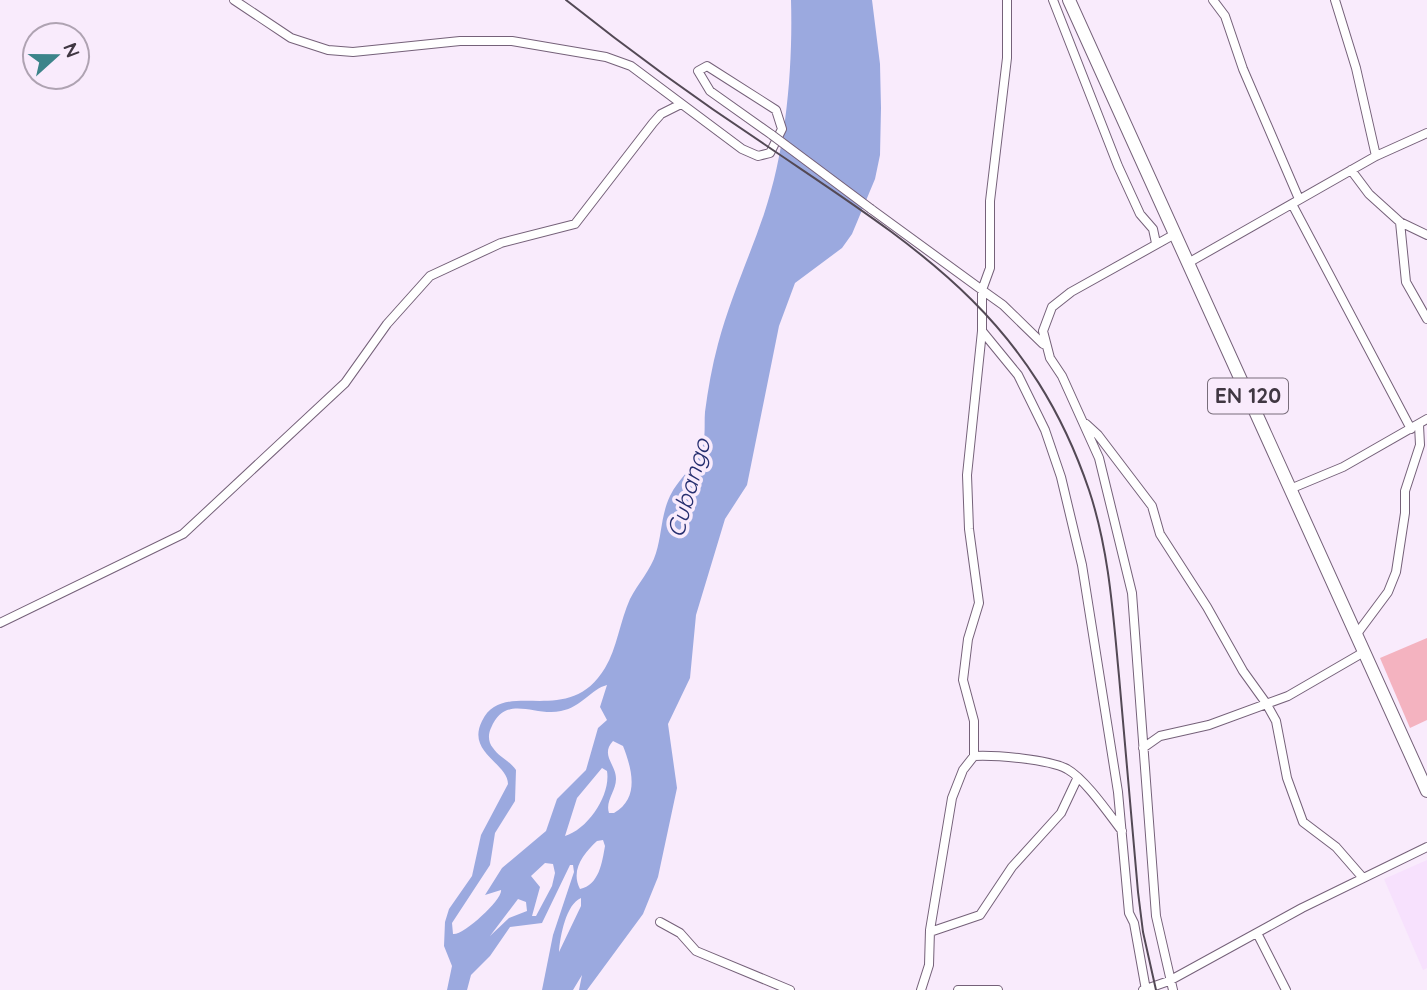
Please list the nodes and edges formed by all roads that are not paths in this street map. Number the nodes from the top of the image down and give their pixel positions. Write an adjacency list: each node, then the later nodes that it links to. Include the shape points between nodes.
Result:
1 (234, 0): 7 (street, via 291,38 328,50 512,41 606,57 631,66)
2 (1007, 0): 17 (street, via 1007,58 990,201 990,268)
3 (1053, 0): 15 (street, via 1118,166 1140,214 1153,229)
4 (1069, 0): 13 (main road, EN 120)
5 (1213, 0): 11 (street, via 1225,16)
6 (1335, 0): 9 (street)
7 (681, 104): 17 (street, bridge, via 753,155 773,150 782,129 776,110 706,66 698,71 704,85 772,135 871,209); 25 (street, via 653,123 575,224 501,243 430,276 387,324 345,383 183,534)
8 (1427, 133): 9 (street)
9 (1376, 156): 10 (street)
10 (1351, 170): 11 (street); 12 (street)
11 (1295, 202): 16 (street); 23 (street)
12 (1400, 222): 14 (street); 18 (street, via 1406,282)
13 (1175, 234): 15 (street); 16 (main road, EN 120)
14 (1427, 235)
15 (1156, 243): 20 (street, via 1052,307 1043,331)
16 (1188, 263): 24 (main road, EN 120)
17 (982, 290): 19 (street); 20 (street)
18 (1427, 318)
19 (982, 331): 30 (street, via 967,475 979,603 963,680 974,721); 34 (street, via 1025,387 1061,477 1082,565)
20 (1045, 346): 22 (street)
21 (1427, 419): 23 (street)
22 (1084, 422): 28 (street, via 1152,506 1160,534); 29 (street, via 1099,458 1132,593)
23 (1415, 427): 24 (street, via 1343,467); 26 (street, via 1420,445 1405,491 1396,572 1388,592)
24 (1290, 489): 26 (main road, EN 120)
25 (0, 623)
26 (1356, 635): 27 (main road, EN 120)
27 (1364, 652): 28 (street, via 1288,696); 31 (main road, EN 120)
28 (1266, 703): 29 (street, via 1209,725 1160,736); 36 (street, via 1276,721 1287,778 1303,822 1336,847)
29 (1143, 748): 40 (street, via 1156,916)
30 (974, 756): 32 (street, via 1023,757 1066,768); 38 (street, via 952,798)
31 (1424, 776): 33 (main road, EN 120)
32 (1077, 779): 34 (street); 38 (street, via 1061,813 1012,867 980,915)
33 (1427, 791)
34 (1122, 831): 45 (street, via 1129,913 1135,923)
35 (1427, 846): 36 (street)
36 (1363, 878): 39 (street)
37 (660, 922): 41 (street, via 680,933 696,951)
38 (930, 932): 42 (street, via 929,965)
39 (1257, 933): 40 (street); 47 (street)
40 (1169, 981): 45 (street); 46 (street)
41 (790, 990)
42 (921, 990)
43 (958, 990): 44 (street)
44 (998, 990)
45 (1145, 990)
46 (1173, 990)
47 (1286, 990)

